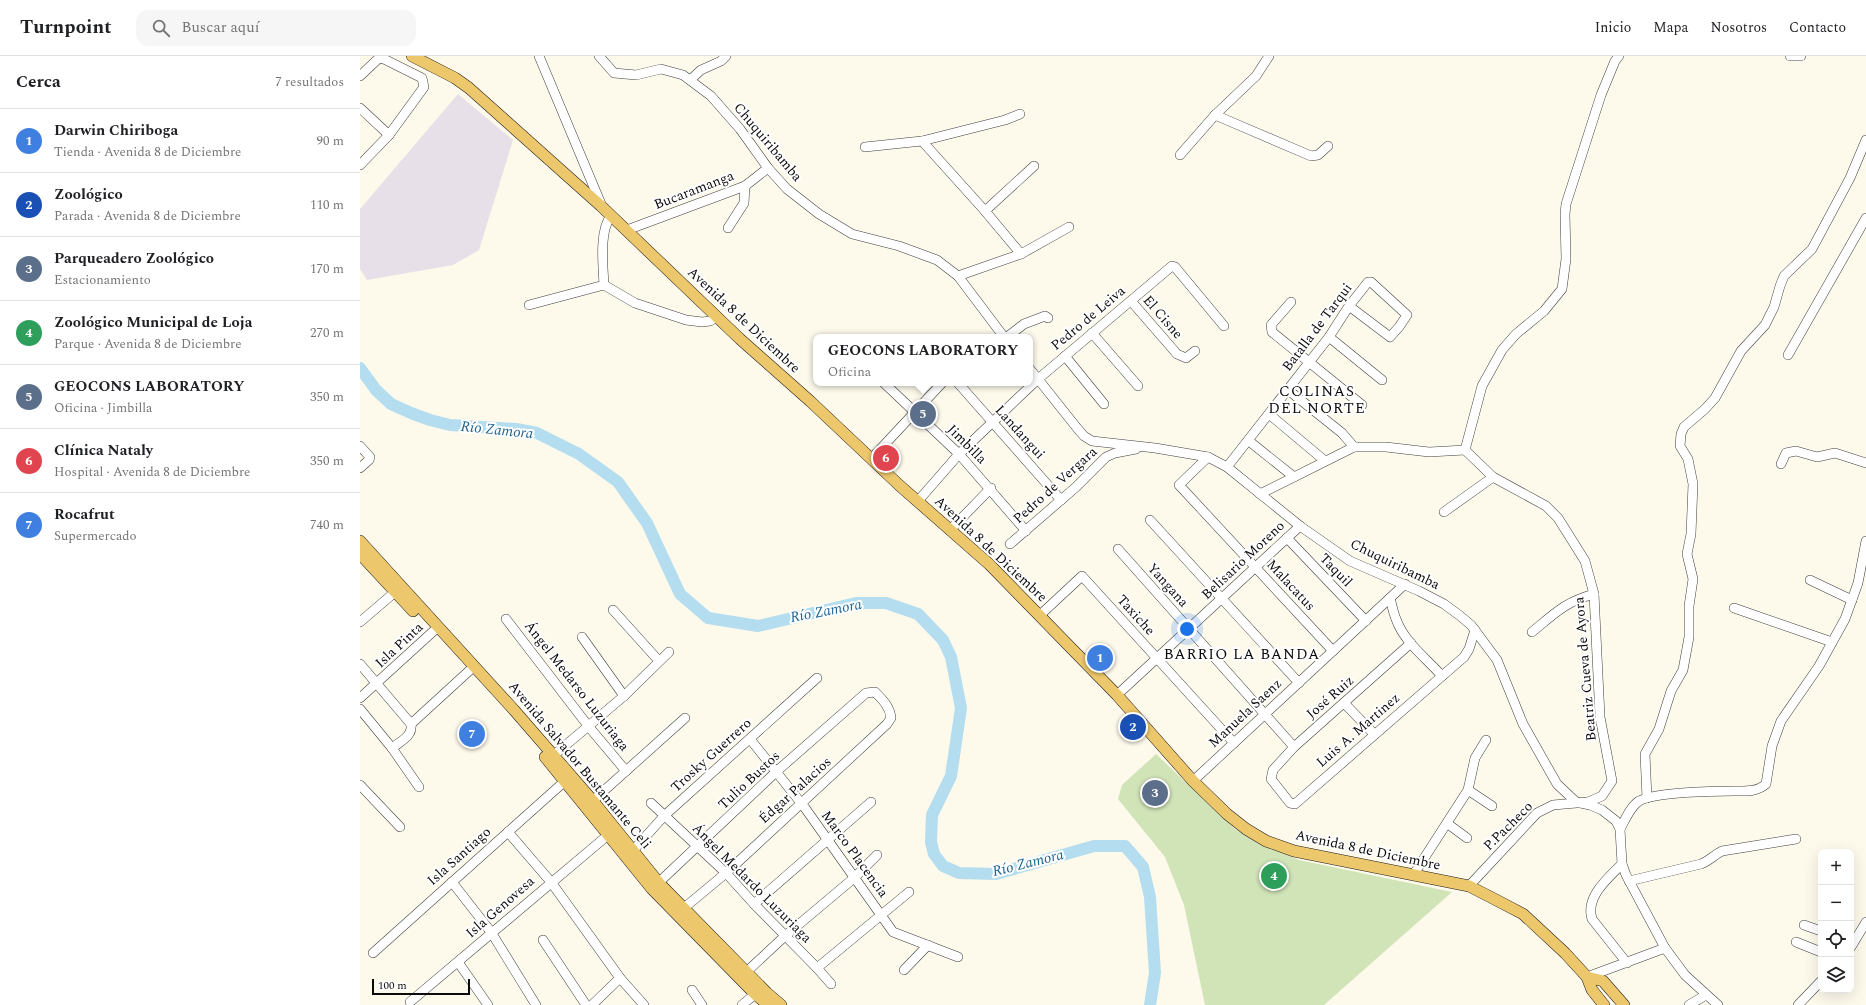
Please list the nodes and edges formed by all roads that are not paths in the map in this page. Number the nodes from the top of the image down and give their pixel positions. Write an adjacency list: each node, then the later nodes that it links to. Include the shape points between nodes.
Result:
1 (539, 56): 25 (street)
2 (599, 56): 11 (street, Chuquiribamba, via 614,73 636,75 661,70 683,75)
3 (726, 56): 11 (street, via 721,61 700,70)
4 (1269, 56): 14 (street, via 1256,76)
5 (1619, 56): 69 (street, via 1601,95 1566,204 1566,259 1562,290 1544,311 1516,334 1502,350 1482,386)
6 (1790, 56): 7 (street)
7 (1801, 56)
8 (417, 57): 9 (street); 25 (main road, Avenida 8 de Diciembre, via 469,88)
9 (405, 69): 10 (street, via 379,58); 15 (street, via 422,78 424,87)
10 (360, 76)
11 (690, 80): 23 (street, Chuquiribamba, via 711,96 740,129)
12 (360, 108): 15 (street)
13 (1020, 114): 17 (street)
14 (1215, 115): 18 (street, via 1311,156 1318,155); 20 (street)
15 (389, 135): 21 (street)
16 (1866, 140): 152 (street, via 1850,178 1812,248 1784,276 1765,325 1741,350 1715,398 1684,427 1681,434 1680,446 1688,459 1693,484 1691,534 1687,554 1693,578 1689,606 1689,637 1683,670 1671,691 1659,729 1645,754)
17 (922, 141): 19 (street); 26 (street)
18 (1328, 146)
19 (865, 147)
20 (1180, 155)
21 (360, 165)
22 (1034, 166): 26 (street)
23 (768, 168): 24 (street, Bucaramanga); 33 (street, Chuquiribamba, via 787,189 819,214 852,234 899,246 937,260)
24 (744, 186): 30 (street, via 744,203); 31 (street, Bucaramanga)
25 (601, 206): 27 (main road, Avenida 8 de Diciembre)
26 (985, 211): 32 (street)
27 (611, 216): 31 (main road, Avenida 8 de Diciembre); 34 (street, via 604,232)
28 (1866, 218): 47 (street)
29 (1069, 227): 32 (street)
30 (728, 228)
31 (627, 230): 39 (main road, Avenida 8 de Diciembre)
32 (1021, 254): 33 (street)
33 (958, 276): 43 (street, Chuquiribamba)
34 (604, 285): 37 (street); 39 (street, via 635,303 686,320 702,322)
35 (1131, 301): 41 (street, Pedro de Leiva, via 1172,266); 42 (street, Pedro de Leiva); 46 (street, El Cisne, via 1177,354 1186,358)
36 (1291, 302): 49 (street, via 1271,325 1271,329)
37 (529, 305)
38 (1348, 306): 38 (street, Batalla de Tarqui, via 1368,282 1371,282 1407,313 1390,337); 45 (street, Batalla de Tarqui)
39 (717, 317): 72 (main road, Avenida 8 de Diciembre)
40 (1048, 318): 44 (street, via 1035,318)
41 (1224, 326)
42 (1092, 332): 48 (street, Pedro de Leiva); 58 (street)
43 (1002, 334)
44 (1011, 334)
45 (1329, 337): 49 (street, Batalla de Tarqui); 52 (street)
46 (1195, 351)
47 (1788, 355)
48 (1065, 356): 51 (street, Pedro de Leiva); 60 (street)
49 (1308, 362): 59 (street, Batalla de Tarqui); 61 (street)
50 (1033, 373): 51 (street, Chuquiribamba)
51 (1038, 379): 53 (street, Pedro de Leiva); 67 (street, Chuquiribamba, via 1084,436 1097,442)
52 (1382, 380)
53 (1033, 384)
54 (887, 386): 62 (street, Jimbilla)
55 (939, 386): 62 (street)
56 (961, 386): 64 (street, Landangui)
57 (1031, 386): 64 (street, Pedro de Leiva)
58 (1138, 386)
59 (1287, 389): 63 (street, Batalla de Tarqui); 68 (street, via 1342,433)
60 (1104, 404)
61 (1362, 405)
62 (913, 412): 70 (street, Jimbilla); 72 (street)
63 (1269, 414): 65 (street, Batalla de Tarqui); 73 (street)
64 (992, 422): 70 (street, Pedro de Leiva); 82 (street, Landangui)
65 (1249, 441): 76 (street, Batalla de Tarqui); 78 (street)
66 (360, 446): 77 (street, via 370,457)
67 (1145, 447): 71 (street, Chuquiribamba); 82 (street, Pedro de Vergara, via 1106,457)
68 (1354, 447): 69 (street, via 1386,447 1429,452); 73 (street)
69 (1465, 450): 79 (street, Beatriz Cueva de Ayora)
70 (959, 454): 80 (street, Jimbilla); 83 (street, Pedro de Leiva)
71 (1208, 457): 76 (street, Chuquiribamba); 95 (street, Malacatus, via 1179,485)
72 (872, 458): 83 (main road, Avenida 8 de Diciembre)
73 (1325, 461): 78 (street)
74 (1866, 463): 75 (street, via 1835,453 1817,457 1796,451 1786,453)
75 (1781, 464)
76 (1227, 467): 81 (street, Chuquiribamba)
77 (360, 468)
78 (1294, 477): 81 (street)
79 (1493, 477): 84 (street); 99 (street, Beatriz Cueva de Ayora, via 1546,506 1558,518 1584,561)
80 (991, 488): 87 (street); 88 (street, Jimbilla)
81 (1260, 494): 86 (street, Chuquiribamba)
82 (1061, 500): 88 (street, Pedro de Vergara)
83 (918, 501): 87 (main road, Avenida 8 de Diciembre)
84 (1444, 512)
85 (1150, 520): 101 (street)
86 (1300, 526): 89 (street, Belisario Moreno); 97 (street, Chuquiribamba, via 1350,561)
87 (950, 530): 105 (main road, Avenida 8 de Diciembre, via 989,564)
88 (1026, 530): 92 (street, Pedro de Vergara)
89 (1287, 538): 95 (street, Belisario Moreno); 107 (street, Taquil)
90 (360, 541): 109 (main road, Avenida Salvador Bustamante Celi)
91 (1866, 541): 102 (street)
92 (1010, 544)
93 (1118, 549): 110 (street, Yangana)
94 (360, 554): 98 (main road, Avenida Salvador Bustamante Celi)
95 (1256, 567): 101 (street, Belisario Moreno); 116 (street, Malacatus)
96 (1810, 580): 102 (street)
97 (1404, 584): 100 (street, Manuela Saenz); 111 (street, Chuquiribamba, via 1444,604)
98 (395, 592): 108 (street); 109 (main road, Avenida Salvador Bustamante Celi)
99 (1594, 594): 112 (street, via 1572,600); 154 (street, Beatriz Cueva de Ayora, via 1600,717 1612,781 1602,796 1588,802)
100 (1390, 598): 107 (street, Manuela Saenz); 115 (street, via 1396,620)
101 (1221, 599): 110 (street, Belisario Moreno); 124 (street)
102 (1852, 600): 114 (street)
103 (1734, 608): 114 (street)
104 (613, 610): 119 (street)
105 (1040, 616): 118 (street, Taxiche, via 1082,576); 127 (main road, Avenida 8 de Diciembre)
106 (506, 619): 136 (street, Ángel Medarso Luzuriaga)
107 (1366, 621): 116 (street, Manuela Saenz)
108 (360, 622)
109 (436, 629): 121 (main road, Avenida Salvador Bustamante Celi); 125 (street, Isla Pinta); 132 (main road, Avenida Salvador Bustamante Celi)
110 (1189, 629): 118 (street, Belisario Moreno); 133 (street, Yangana)
111 (1475, 630): 122 (street, Luis A. Martinez, via 1464,657); 154 (street, Chuquiribamba, via 1497,660 1523,724 1546,769 1556,784)
112 (1532, 632)
113 (582, 637): 128 (street)
114 (1832, 642): 152 (street, via 1819,666 1781,721 1772,746 1766,784 1760,789 1752,790)
115 (1411, 643): 122 (street); 130 (street, José Ruiz)
116 (1333, 651): 124 (street, Manuela Saenz)
117 (669, 652): 119 (street)
118 (1157, 658): 127 (street, Belisario Moreno); 140 (street, Taxiche)
119 (659, 661): 128 (street)
120 (360, 664): 125 (street)
121 (470, 670): 132 (main road, Avenida Salvador Bustamante Celi); 135 (street)
122 (1442, 676): 137 (street, Luis A. Martinez)
123 (817, 678): 138 (street, Trosky Guerrero)
124 (1299, 683): 133 (street, Manuela Saenz)
125 (377, 684): 129 (street, Isla Pinta); 135 (street)
126 (866, 693): 145 (street, Tulio Bustos); 156 (street, Édgar Palacios, via 875,692 882,698 891,718)
127 (1117, 695): 148 (main road, Avenida 8 de Diciembre)
128 (624, 696): 136 (street)
129 (360, 698)
130 (1344, 703): 137 (street); 141 (street, José Ruiz)
131 (360, 709): 142 (street)
132 (511, 712): 143 (main road, Avenida Salvador Bustamante Celi); 147 (main road, Avenida Salvador Bustamante Celi)
133 (1265, 714): 140 (street, Manuela Saenz); 141 (street, Yangana)
134 (685, 718): 144 (street)
135 (411, 724): 142 (street, via 410,734)
136 (589, 727): 143 (street); 144 (street, Ángel Medarso Luzuriaga)
137 (1374, 734): 146 (street, Luis A. Martinez, via 1295,804 1292,804 1271,779)
138 (750, 739): 145 (street, Marco Placencia); 159 (street, Trosky Guerrero)
139 (1486, 740): 151 (street, via 1475,758)
140 (1234, 743): 148 (street, Manuela Saenz)
141 (1294, 747): 146 (street, José Ruiz)
142 (392, 748): 150 (street)
143 (554, 755): 157 (main road, Avenida Salvador Bustamante Celi)
144 (626, 771): 157 (street)
145 (777, 771): 156 (street, Marco Placencia); 168 (street, Tulio Bustos)
146 (1271, 774)
147 (565, 781): 157 (main road, Avenida Salvador Bustamante Celi); 163 (street, Isla Santiago)
148 (1193, 781): 173 (main road, Avenida 8 de Diciembre, via 1226,814 1266,841 1321,858)
149 (360, 785): 161 (street)
150 (419, 787)
151 (1468, 790): 158 (street); 160 (street)
152 (1647, 798): 162 (street, via 1638,802)
153 (871, 802): 167 (street)
154 (1576, 802): 162 (street, Chuquiribamba, via 1602,810 1616,821); 179 (street, P.Pacheco, via 1554,805 1537,813)
155 (651, 803): 159 (street, Ángel Medardo Luzuriaga)
156 (800, 803): 167 (street, Marco Placencia); 172 (street, Édgar Palacios)
157 (589, 804): 164 (main road, Avenida Salvador Bustamante Celi); 169 (main road, Avenida Salvador Bustamante Celi)
158 (1492, 806)
159 (664, 816): 168 (street, Ángel Medardo Luzuriaga); 169 (street, Trosky Guerrero)
160 (1448, 824): 165 (street); 173 (street)
161 (400, 828)
162 (1620, 829): 171 (street)
163 (508, 832): 176 (street, Isla Santiago); 177 (street)
164 (608, 835): 169 (main road, Avenida Salvador Bustamante Celi); 177 (street, Isla Genovesa)
165 (1467, 838)
166 (1796, 838): 175 (street, via 1722,851 1701,864)
167 (827, 839): 174 (street, Marco Placencia); 181 (street)
168 (698, 847): 172 (street, Ángel Medardo Luzuriaga); 178 (street, Tulio Bustos)
169 (630, 854): 178 (main road, Avenida Salvador Bustamante Celi)
170 (877, 855): 174 (street)
171 (1622, 864): 175 (street); 198 (street, via 1594,896 1590,911 1592,919)
172 (726, 873): 181 (street, Ángel Medardo Luzuriaga); 182 (street, Édgar Palacios)
173 (1414, 874): 179 (main road, Avenida 8 de Diciembre)
174 (854, 878): 183 (street, Marco Placencia); 188 (street)
175 (1629, 881): 193 (street)
176 (452, 882): 187 (street); 195 (street, Isla Santiago)
177 (551, 882): 187 (street, Isla Genovesa); 203 (street)
178 (655, 886): 182 (main road, Avenida Salvador Bustamante Celi); 201 (main road, Avenida Salvador Bustamante Celi)
179 (1469, 886): 202 (main road, Avenida 8 de Diciembre, via 1523,914)
180 (909, 892): 183 (street)
181 (754, 904): 188 (street, Ángel Medardo Luzuriaga)
182 (684, 908): 201 (main road, Avenida Salvador Bustamante Celi)
183 (881, 914): 192 (street, Marco Placencia, via 894,932); 199 (street)
184 (1866, 922): 190 (street)
185 (1804, 925): 186 (street)
186 (1818, 930)
187 (491, 932): 197 (street, Isla Genovesa); 211 (street)
188 (785, 936): 199 (street, Ángel Medardo Luzuriaga); 201 (street)
189 (542, 940): 212 (street)
190 (1854, 940)
191 (1796, 942): 194 (street)
192 (928, 945): 196 (street, Marco Placencia); 200 (street)
193 (1666, 948): 198 (street); 208 (street, via 1685,975)
194 (1818, 951)
195 (373, 953)
196 (958, 957)
197 (458, 962): 209 (street, Isla Genovesa); 210 (street)
198 (1627, 963): 202 (street)
199 (817, 968): 204 (street, Ángel Medardo Luzuriaga)
200 (904, 970)
201 (744, 975): 207 (main road, Avenida Salvador Bustamante Celi)
202 (1587, 977): 219 (main road, Avenida 8 de Diciembre, via 1592,990); 220 (main road, Avenida 8 de Diciembre, via 1603,981)
203 (620, 978): 213 (street); 214 (street)
204 (831, 984)
205 (1818, 984): 223 (street)
206 (692, 990): 215 (street)
207 (758, 991): 216 (street); 217 (main road, Avenida Salvador Bustamante Celi); 218 (main road, Avenida Salvador Bustamante Celi)
208 (1706, 995): 221 (street); 222 (street)
209 (410, 1002)
210 (488, 1005)
211 (536, 1005)
212 (586, 1005)
213 (592, 1005)
214 (644, 1005)
215 (702, 1005)
216 (742, 1005)
217 (768, 1005)
218 (781, 1005)
219 (1604, 1005)
220 (1624, 1005)
221 (1689, 1005)
222 (1718, 1005)
223 (1798, 1005)

